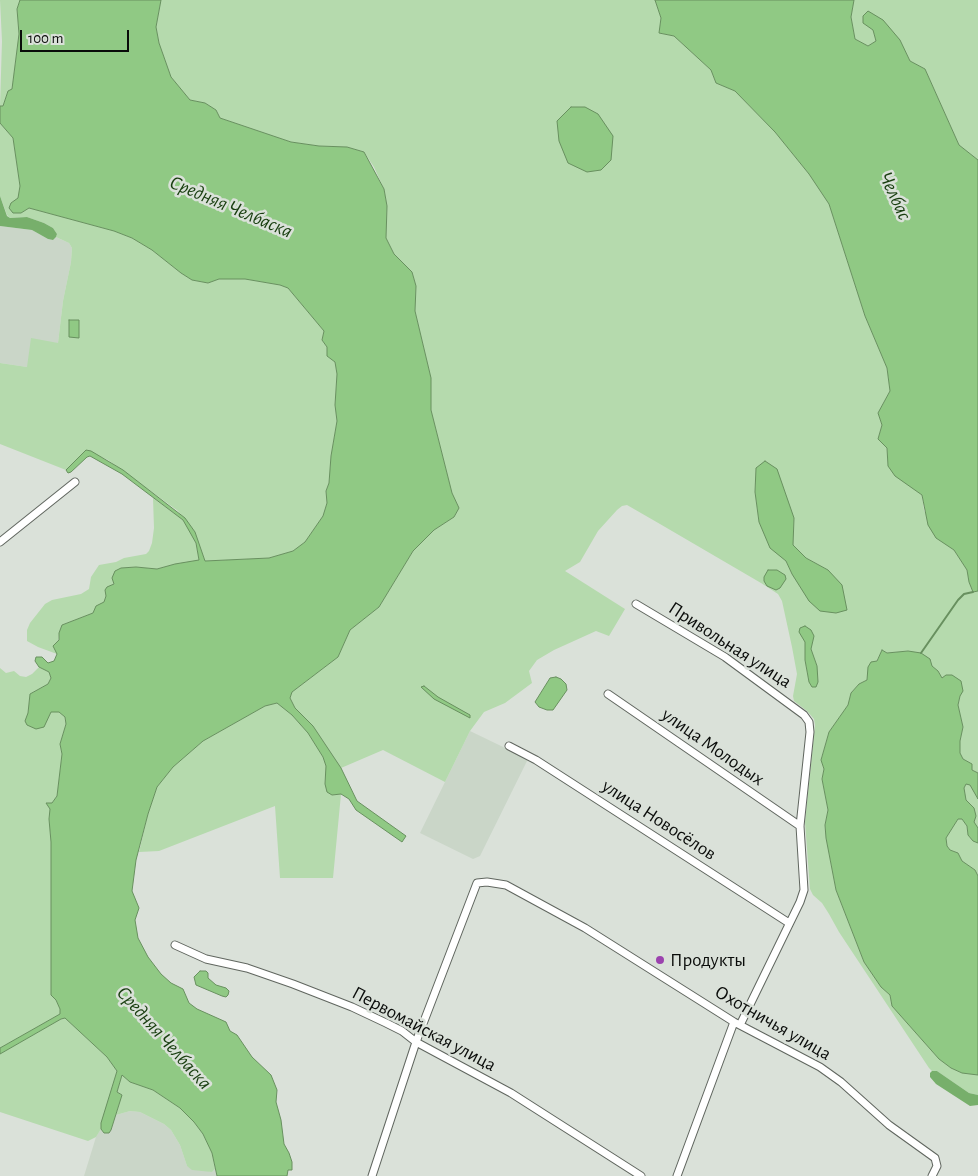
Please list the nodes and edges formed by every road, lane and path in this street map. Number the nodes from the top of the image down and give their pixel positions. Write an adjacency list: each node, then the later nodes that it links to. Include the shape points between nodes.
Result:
1 (75, 482): 2 (street)
2 (0, 542)
3 (636, 604): 6 (street, Привольная улица, via 725,657 804,715 810,727)
4 (608, 694): 6 (street, улица Молодых)
5 (509, 746): 7 (street, улица Новосёлов, via 536,760)
6 (800, 826): 7 (street, via 804,890)
7 (789, 923): 9 (street)
8 (176, 945): 10 (street, Первомайская улица, via 352,1007 402,1031)
9 (737, 1023): 10 (street, Охотничья улица, via 585,928 522,893 497,882 477,883); 13 (street); 14 (street, Охотничья улица, via 841,1082 889,1125 935,1158 937,1166)
10 (416, 1042): 11 (street); 12 (street, Первомайская улица, via 511,1093)
11 (372, 1176)
12 (642, 1176)
13 (677, 1176)
14 (932, 1176)

